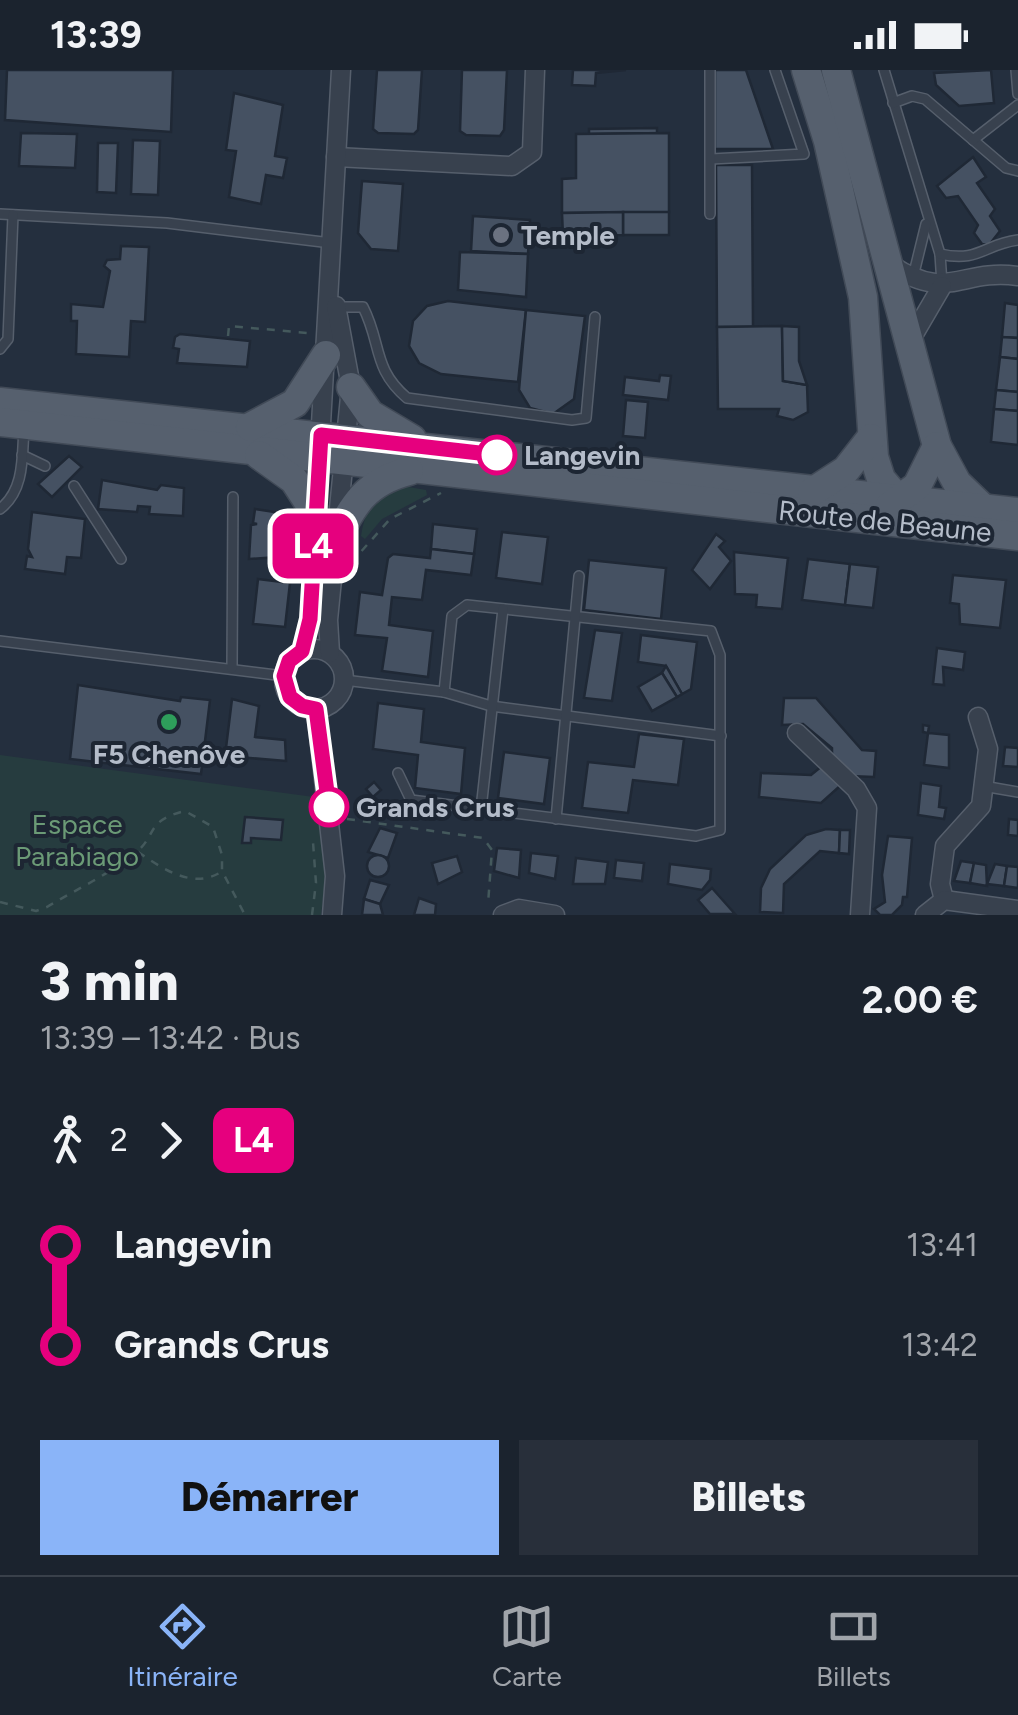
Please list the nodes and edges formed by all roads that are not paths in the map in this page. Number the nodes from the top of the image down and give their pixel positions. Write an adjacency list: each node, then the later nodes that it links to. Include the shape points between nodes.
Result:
1 (341, 70): 13 (street)
2 (535, 70): 13 (street, via 532,152 524,161 512,166)
3 (710, 70): 14 (lane)
4 (775, 70): 14 (lane, via 804,154)
5 (806, 70): 35 (main road, via 863,296)
6 (884, 70): 10 (lane)
7 (1016, 70): 9 (lane)
8 (839, 73): 23 (main road)
9 (1018, 94)
10 (892, 102): 12 (lane, via 925,100); 19 (lane)
11 (1018, 104): 12 (lane)
12 (973, 140): 15 (lane)
13 (336, 157): 21 (street)
14 (711, 159): 17 (lane)
15 (1018, 171)
16 (0, 214): 18 (lane)
17 (710, 214)
18 (13, 215): 21 (lane, via 167,223); 31 (lane, via 8,339)
19 (927, 221): 22 (lane); 23 (lane)
20 (1018, 240): 22 (lane, via 975,258)
21 (332, 243): 25 (street)
22 (940, 254): 26 (lane)
23 (902, 272): 26 (street); 29 (main road)
24 (1018, 276): 26 (street)
25 (331, 281): 27 (street); 30 (street)
26 (942, 286): 29 (street)
27 (336, 307): 28 (lane, via 363,307 378,361 407,398 572,420 586,418); 32 (street)
28 (595, 318)
29 (910, 339): 37 (main road)
30 (326, 345): 36 (main road, via 295,403); 38 (street)
31 (0, 349)
32 (350, 387): 38 (street); 40 (main road)
33 (0, 402): 36 (main road)
34 (12, 423): 36 (main road); 39 (lane)
35 (871, 438): 43 (main road, via 846,470); 45 (main road, via 881,479)
36 (251, 439): 38 (main road); 48 (main road, via 294,480)
37 (938, 446): 45 (main road, via 928,471); 46 (main road, via 957,482)
38 (331, 448): 40 (main road); 48 (street); 53 (street)
39 (22, 455): 41 (lane); 47 (lane, via 14,498)
40 (421, 458): 43 (main road, Route de Beaune); 50 (main road, Route de Beaune, via 467,475); 53 (main road, via 366,489)
41 (44, 466)
42 (74, 486): 54 (lane)
43 (812, 492): 45 (main road, Route de Beaune)
44 (233, 497): 61 (lane)
45 (899, 500): 46 (main road, Route de Beaune); 50 (main road); 51 (main road)
46 (982, 508): 49 (main road, Route de Beaune)
47 (0, 509)
48 (314, 511): 59 (street, via 310,619)
49 (1018, 512)
50 (869, 520): 51 (main road, Route de Beaune)
51 (925, 527): 52 (main road, Route de Beaune)
52 (1018, 536)
53 (334, 543): 60 (street)
54 (122, 559)
55 (579, 576): 57 (lane)
56 (503, 609): 57 (lane); 64 (lane, via 468,604 452,616); 65 (lane)
57 (576, 616): 67 (lane); 70 (lane, via 711,631 720,655)
58 (0, 641): 61 (lane)
59 (302, 651): 60 (street); 62 (street)
60 (330, 653): 63 (street)
61 (232, 668): 62 (lane)
62 (284, 676): 66 (street, via 290,697)
63 (344, 680): 64 (lane); 66 (street, via 332,703)
64 (444, 692): 65 (lane)
65 (491, 706): 67 (lane); 74 (lane)
66 (316, 709): 78 (street, via 336,876)
67 (568, 717): 70 (lane); 75 (lane)
68 (978, 717): 72 (street, via 988,748)
69 (798, 733): 81 (street, via 867,808)
70 (721, 736): 75 (lane, via 723,823 712,834)
71 (398, 773): 74 (lane, via 411,800)
72 (984, 786): 73 (lane); 76 (street, via 982,806 945,846)
73 (1018, 792)
74 (481, 810): 75 (lane)
75 (556, 819)
76 (944, 900): 77 (street); 82 (street)
77 (1018, 910)
78 (332, 915)
79 (503, 915): 80 (street, via 519,909)
80 (555, 915)
81 (860, 915)
82 (925, 915)

